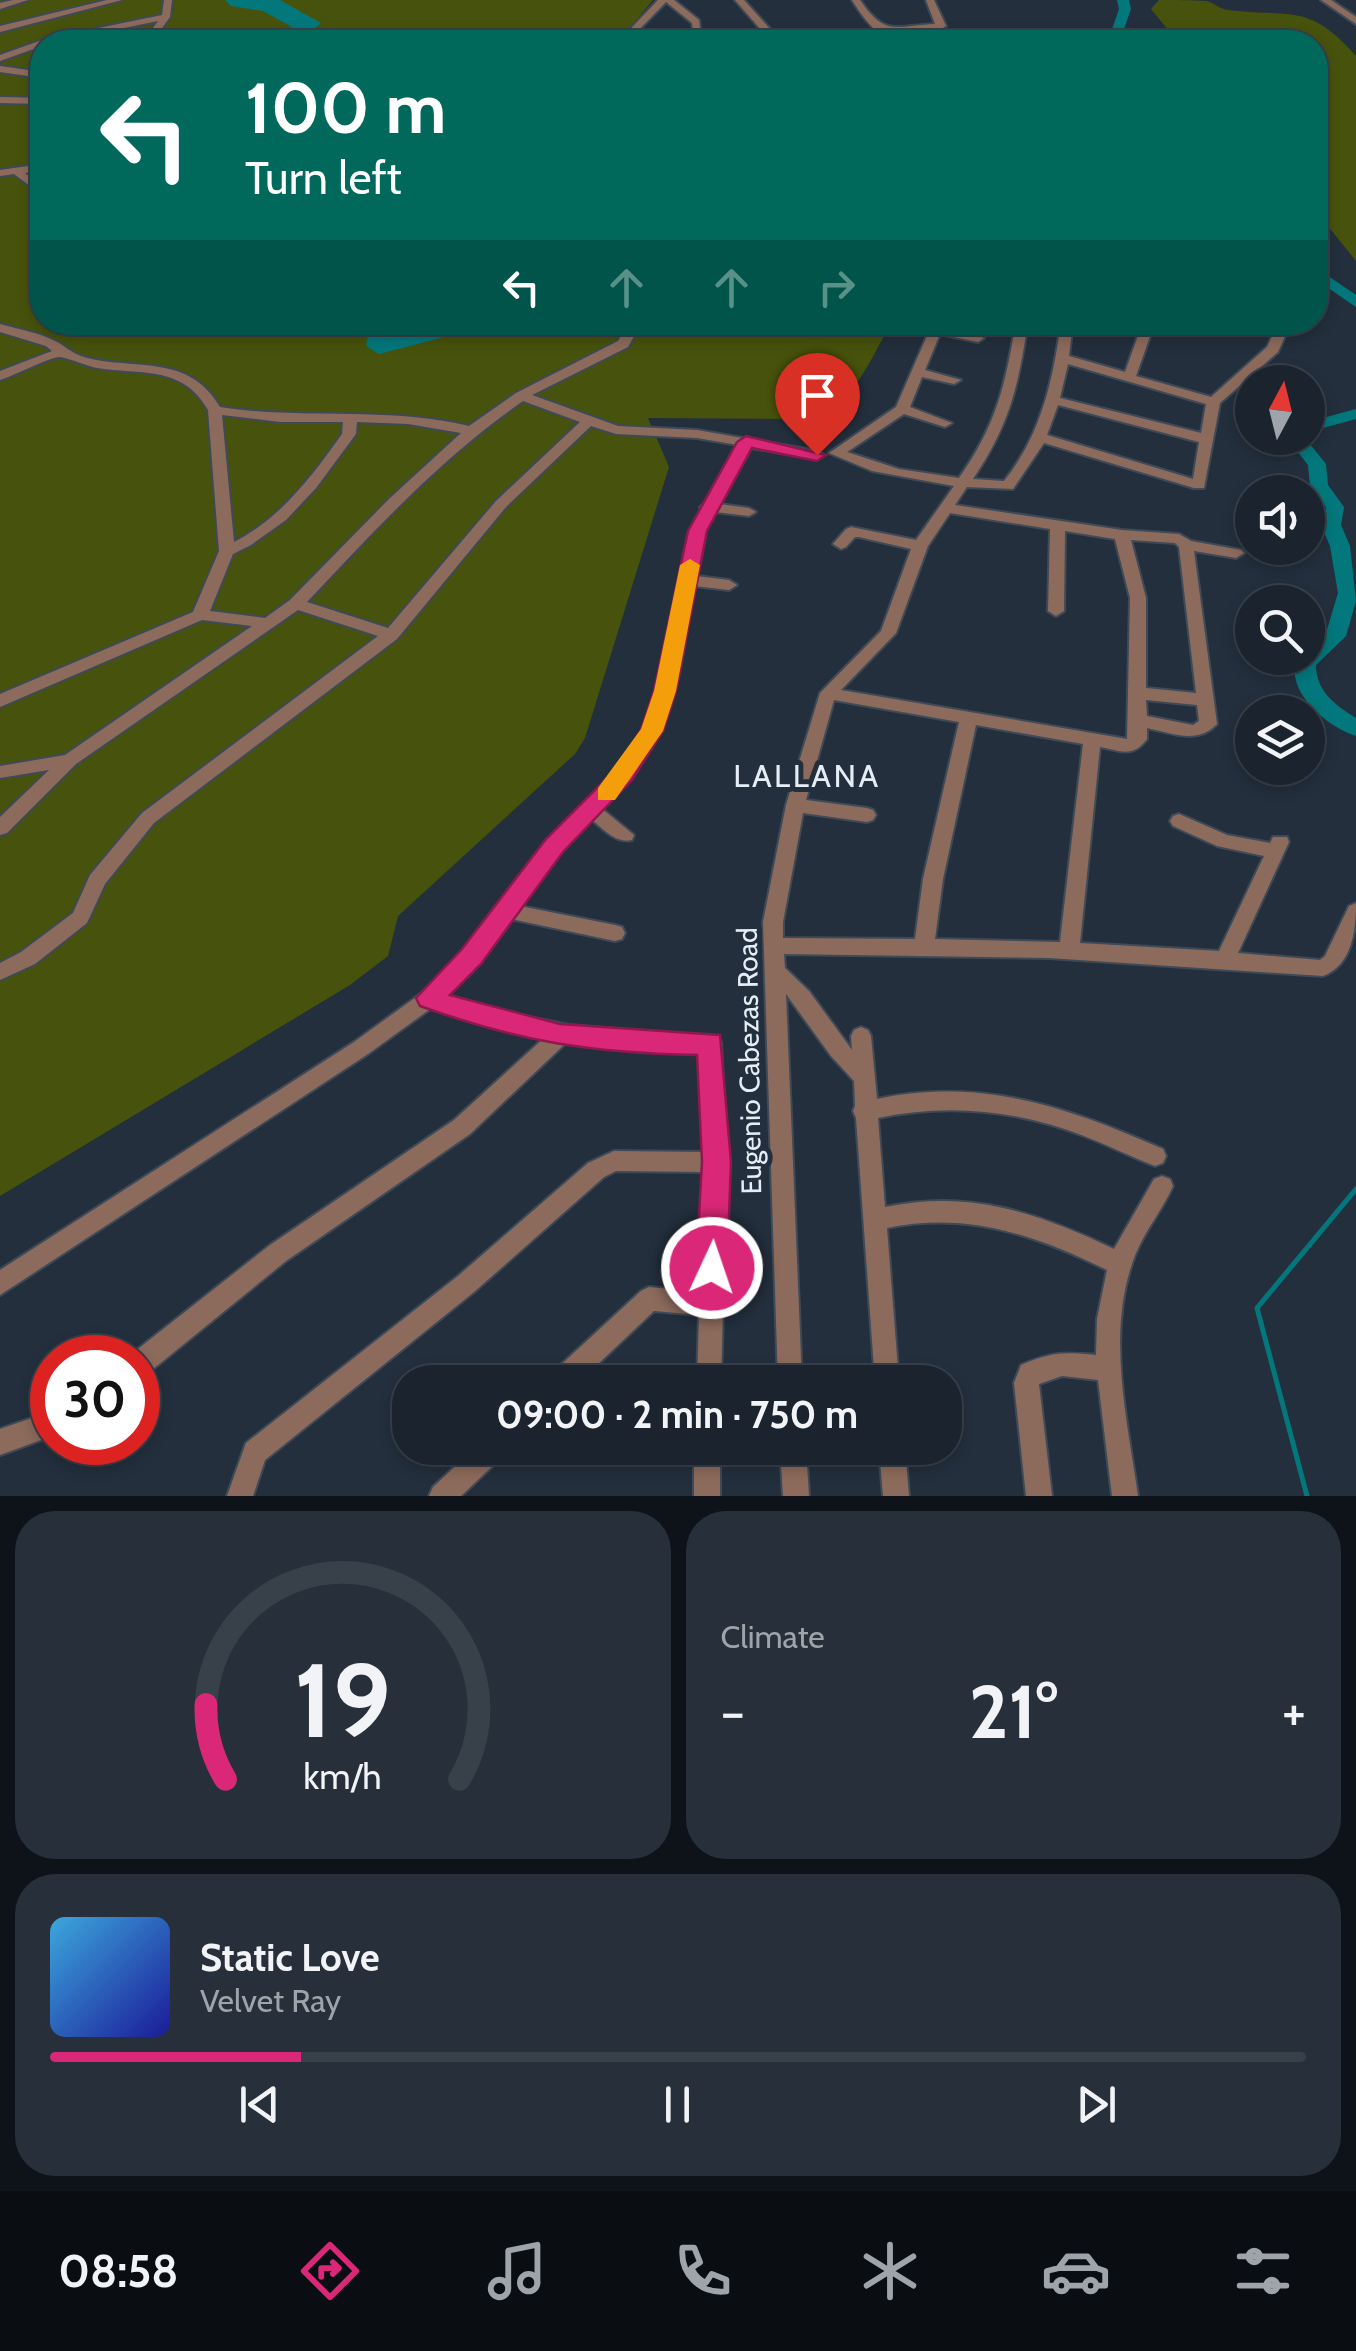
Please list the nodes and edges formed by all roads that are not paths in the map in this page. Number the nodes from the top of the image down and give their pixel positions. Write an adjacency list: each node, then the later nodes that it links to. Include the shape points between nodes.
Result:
1 (24, 0): 9 (street)
2 (118, 0): 12 (street)
3 (168, 0): 10 (street)
4 (666, 0): 15 (street); 16 (street, via 696,22)
5 (738, 0): 17 (street)
6 (856, 0): 18 (street)
7 (930, 0): 18 (street, via 941,26)
8 (1327, 0): 11 (street)
9 (0, 6)
10 (166, 17): 13 (street); 14 (street)
11 (1356, 21)
12 (0, 30)
13 (90, 30)
14 (157, 30)
15 (635, 30)
16 (697, 30)
17 (766, 30)
18 (880, 30)
19 (30, 47): 20 (street)
20 (0, 58)
21 (0, 69): 22 (street)
22 (30, 73)
23 (0, 100): 24 (street)
24 (30, 101)
25 (30, 168): 26 (street)
26 (17, 170): 27 (street); 28 (street)
27 (0, 173)
28 (30, 181)
29 (0, 328): 38 (street, via 51,343)
30 (628, 335): 44 (street, via 623,344)
31 (933, 335): 40 (street)
32 (968, 335): 37 (street)
33 (1020, 335): 57 (street, Eugenio Cabezas Road, via 1012,385 990,446)
34 (1065, 335): 39 (street)
35 (1145, 335): 42 (street)
36 (1279, 335): 46 (street, via 1273,349)
37 (978, 338)
38 (60, 352): 41 (street); 48 (street, via 176,374 209,393)
39 (1062, 358): 42 (street); 45 (street)
40 (918, 372): 43 (street); 47 (street)
41 (0, 376)
42 (1129, 378): 46 (street)
43 (954, 380)
44 (521, 396): 50 (street); 52 (street)
45 (1053, 400): 53 (street); 54 (street)
46 (1213, 402): 54 (street)
47 (902, 409): 51 (street); 57 (street, via 836,453)
48 (215, 410): 49 (street, via 284,421); 66 (street)
49 (350, 420): 52 (street, via 425,418); 66 (street, via 348,434 291,506 250,542)
50 (587, 422): 55 (street); 74 (street, via 501,504)
51 (944, 423)
52 (471, 431): 70 (street)
53 (1041, 438): 54 (street, via 1200,484); 57 (street, via 1032,460 1008,486)
54 (1206, 439)
55 (746, 442): 56 (street); 58 (street)
56 (817, 455)
57 (964, 484): 59 (street, Eugenio Cabezas Road)
58 (707, 506): 60 (street); 68 (street)
59 (946, 508): 61 (street); 65 (street, Eugenio Cabezas Road)
60 (749, 512)
61 (1058, 525): 62 (street); 71 (street)
62 (1122, 535): 64 (street); 76 (street, via 1138,598)
63 (841, 544): 65 (street, via 859,532)
64 (1186, 545): 67 (street); 77 (street)
65 (920, 546): 75 (street, Eugenio Cabezas Road, via 888,633)
66 (227, 550): 72 (street)
67 (1235, 554)
68 (687, 580): 69 (street); 85 (street, via 652,731)
69 (729, 584)
70 (296, 604): 73 (street); 74 (street)
71 (1056, 610)
72 (200, 615): 73 (street); 78 (street)
73 (268, 623): 82 (street)
74 (391, 635): 97 (street, via 148,818 98,880 80,918)
75 (828, 693): 79 (street); 84 (street, Eugenio Cabezas Road)
76 (1138, 693): 77 (street); 80 (street)
77 (1205, 700): 80 (street, via 1208,724 1200,732)
78 (0, 701)
79 (969, 717): 81 (street); 94 (street)
80 (1138, 720): 81 (street, via 1134,745)
81 (1092, 740): 95 (street)
82 (70, 760): 83 (street); 88 (street)
83 (0, 772)
84 (795, 805): 86 (street); 93 (street, Eugenio Cabezas Road)
85 (591, 810): 89 (street); 90 (street, via 554,845)
86 (868, 815)
87 (1180, 821): 96 (street, via 1224,842 1278,847)
88 (0, 828)
89 (625, 835)
90 (508, 911): 92 (street); 99 (street)
91 (1356, 911): 96 (street, via 1323,968)
92 (615, 933)
93 (774, 946): 94 (street); 98 (street, Eugenio Cabezas Road)
94 (924, 946): 95 (street)
95 (1069, 953): 96 (street)
96 (1226, 958)
97 (0, 972)
98 (775, 972): 102 (street, via 812,1004); 114 (street, Eugenio Cabezas Road)
99 (430, 998): 100 (street); 109 (street)
100 (560, 1036): 105 (street, via 710,1043); 111 (street, via 462,1127 278,1254)
101 (861, 1036): 102 (street)
102 (862, 1074): 103 (street)
103 (864, 1111): 104 (street, via 910,1098 1029,1107); 107 (street)
104 (1156, 1156)
105 (716, 1162): 110 (street); 123 (street, via 614,1161 596,1170 466,1284 255,1452)
106 (1162, 1186): 108 (street)
107 (873, 1220): 108 (street, via 913,1210 1000,1215 1044,1227); 115 (street)
108 (1120, 1264): 116 (street)
109 (0, 1284)
110 (710, 1304): 112 (street, via 646,1294); 113 (street)
111 (160, 1348)
112 (577, 1365)
113 (708, 1365)
114 (789, 1365)
115 (886, 1365)
116 (1110, 1369): 128 (street, via 1062,1364 1030,1374); 129 (street)
117 (30, 1432): 118 (street)
118 (0, 1442)
119 (475, 1465): 124 (street)
120 (708, 1465): 125 (street)
121 (794, 1465): 126 (street)
122 (893, 1465): 127 (street)
123 (240, 1496)
124 (442, 1496)
125 (707, 1496)
126 (796, 1496)
127 (896, 1496)
128 (1039, 1496)
129 (1125, 1496)

